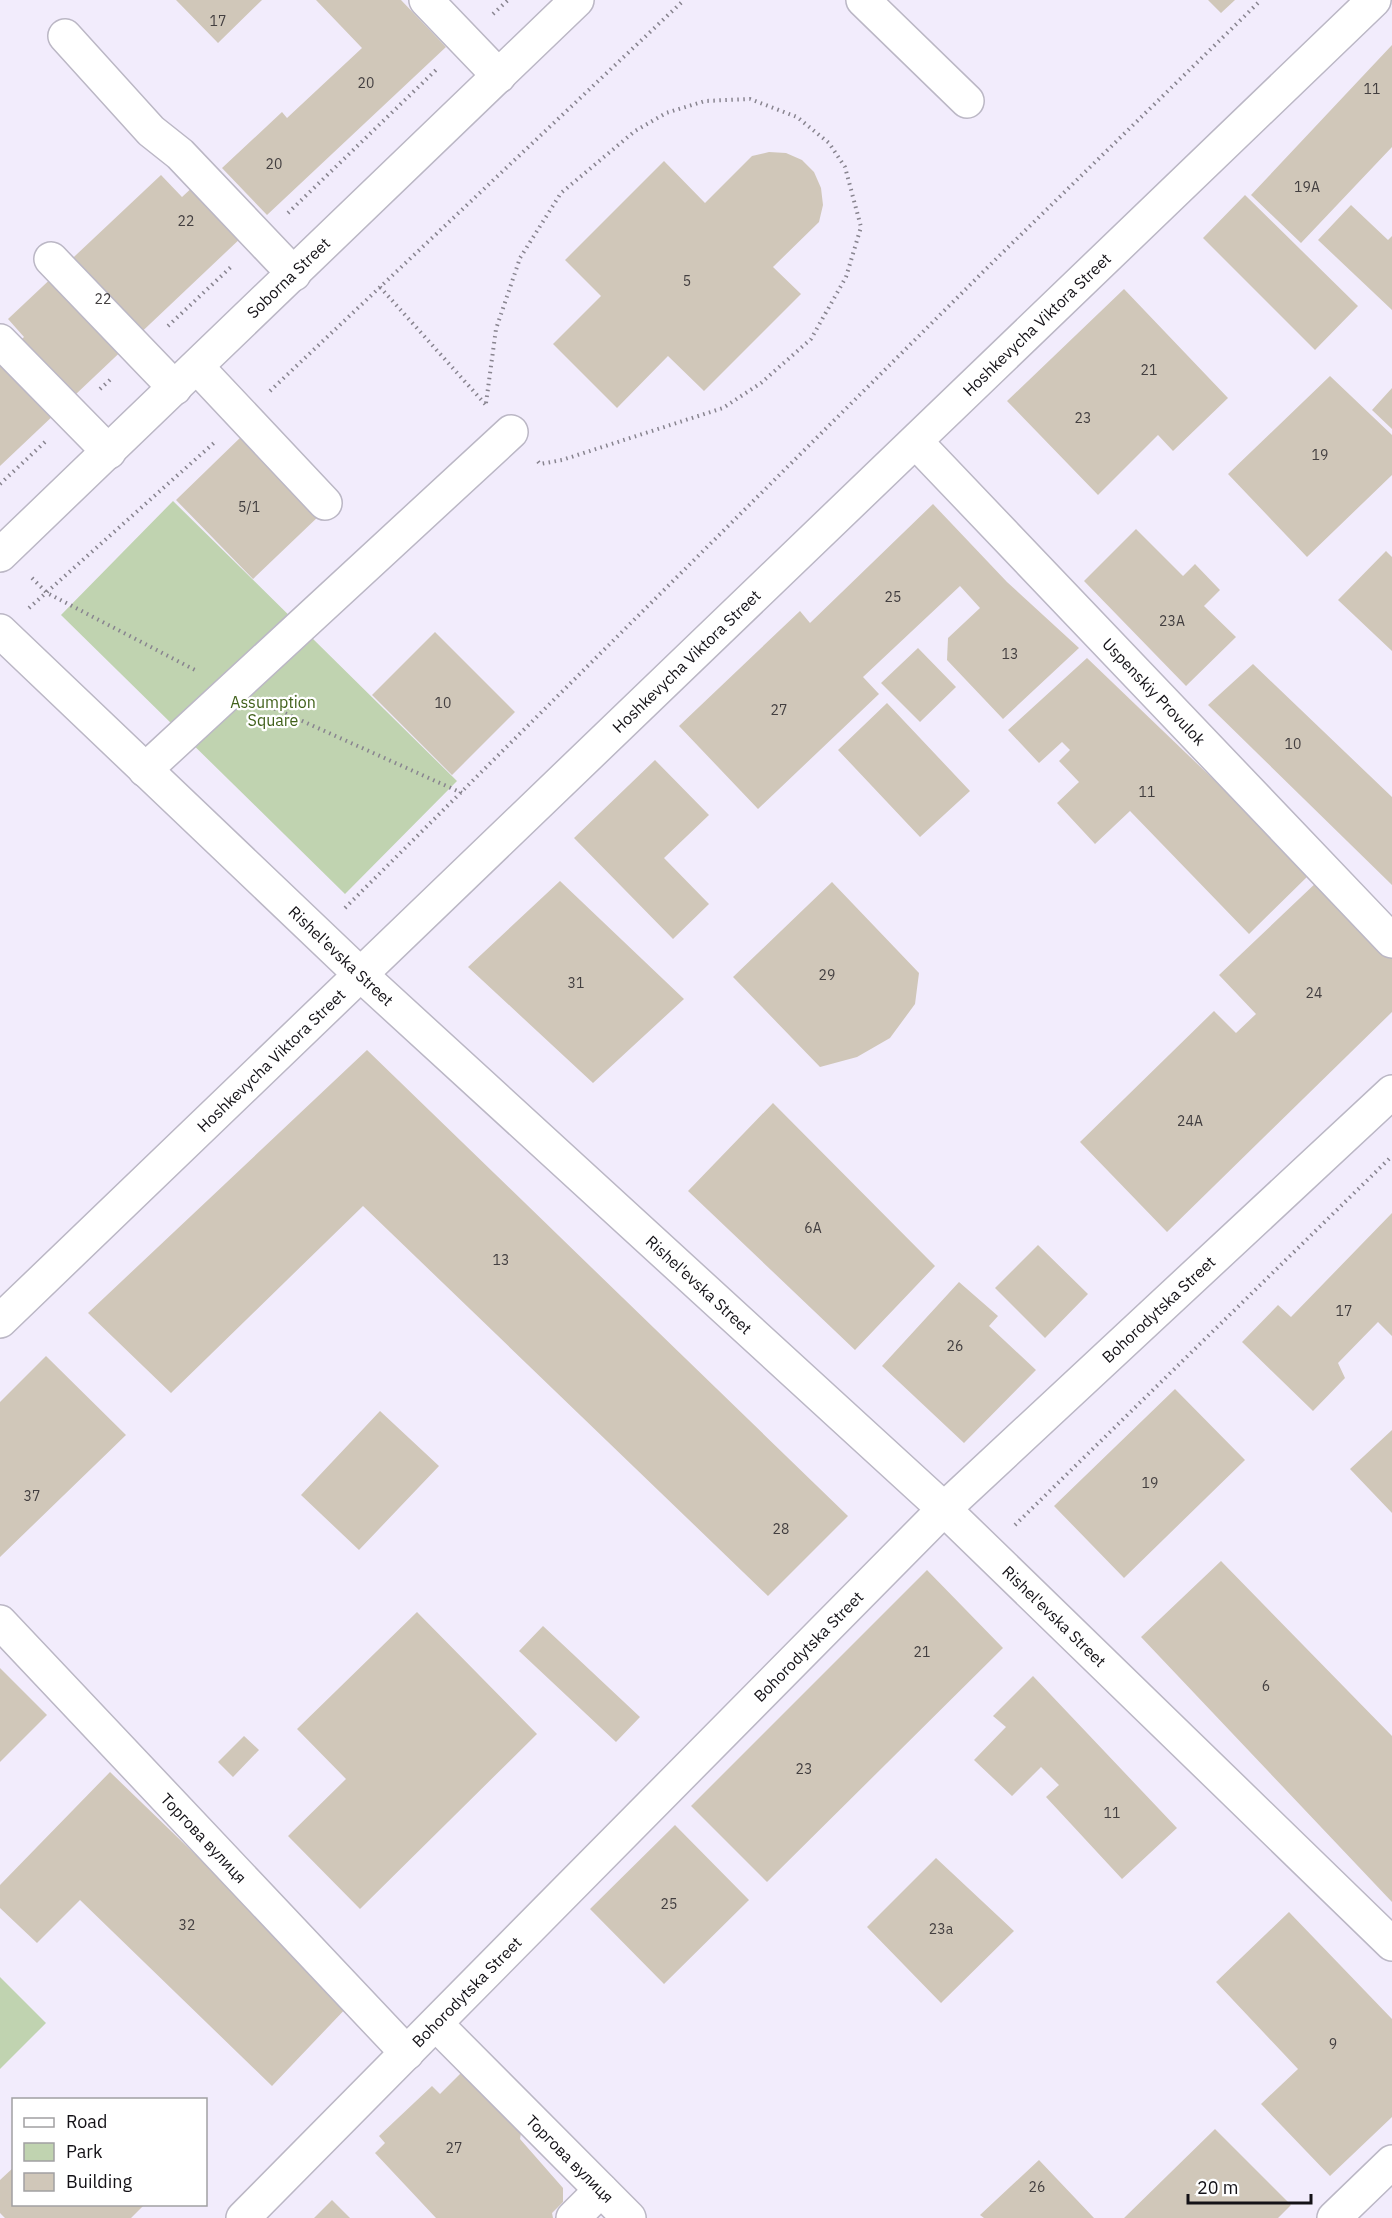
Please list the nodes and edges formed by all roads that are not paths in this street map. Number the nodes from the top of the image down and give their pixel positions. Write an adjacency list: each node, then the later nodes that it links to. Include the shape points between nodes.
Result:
1 (426, 0): 6 (street)
2 (577, 0): 6 (street, Soborna Street)
3 (863, 0): 7 (street)
4 (1374, 0): 13 (street, Hoshkevycha Viktora Street)
5 (65, 36): 9 (street, via 151,131 180,154)
6 (499, 76): 9 (street, Soborna Street)
7 (967, 101)
8 (51, 259): 11 (street)
9 (294, 274): 11 (street, Soborna Street)
10 (0, 341): 14 (street)
11 (186, 377): 14 (street, Soborna Street); 15 (street, via 243,416)
12 (511, 432): 18 (street)
13 (916, 442): 19 (street, Uspenskiy Provulok); 20 (street, Hoshkevycha Viktora Street)
14 (109, 452): 16 (street, Soborna Street)
15 (325, 503)
16 (0, 555)
17 (1, 632): 18 (street, Rishel'evska Street)
18 (145, 770): 20 (street, Rishel'evska Street)
19 (1392, 941)
20 (361, 975): 22 (street, Hoshkevycha Viktora Street); 23 (street, Rishel'evska Street)
21 (1392, 1092): 23 (street, Bohorodytska Street)
22 (0, 1321)
23 (944, 1509): 25 (street, Rishel'evska Street); 26 (street, Bohorodytska Street)
24 (0, 1622): 27 (street, Торгова вулиця)
25 (1392, 1944)
26 (436, 2024): 27 (street, Bohorodytska Street); 29 (street, Торгова вулиця)
27 (407, 2053): 30 (street, Bohorodytska Street)
28 (1392, 2162): 33 (street)
29 (601, 2190): 31 (street); 32 (street, Торгова вулиця)
30 (243, 2218)
31 (573, 2218)
32 (629, 2218)
33 (1334, 2218)

